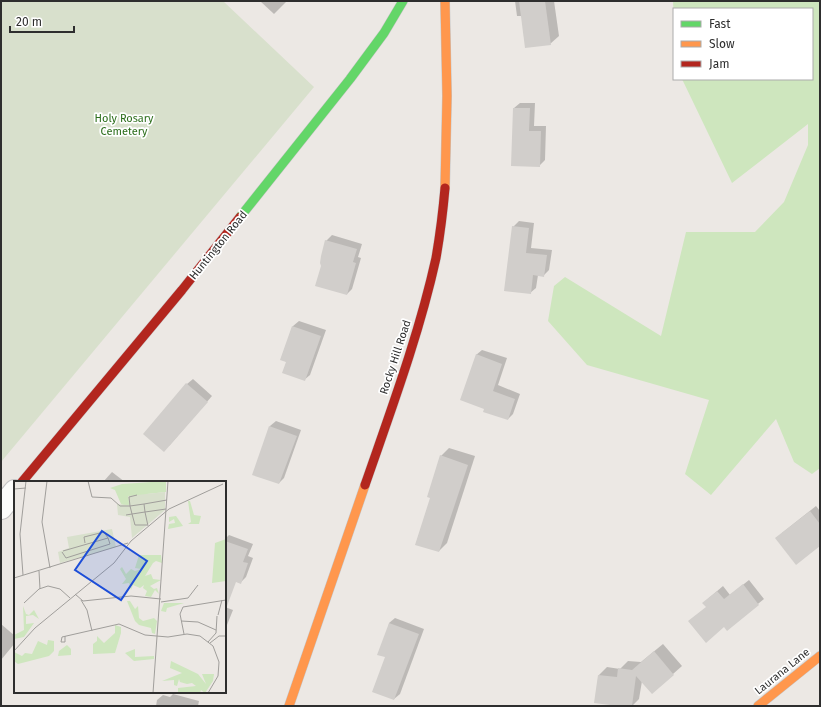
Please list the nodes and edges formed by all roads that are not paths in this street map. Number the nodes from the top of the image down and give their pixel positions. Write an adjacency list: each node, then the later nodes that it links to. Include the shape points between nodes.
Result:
1 (403, 1): 3 (street, Huntington Road, via 373,48 340,91 182,290)
2 (445, 1): 7 (street, Rocky Hill Road, via 444,189 430,284 414,342)
3 (23, 481)
4 (14, 492): 5 (street)
5 (1, 508)
6 (820, 656): 8 (street, Laurana Lane)
7 (289, 706)
8 (758, 706)

